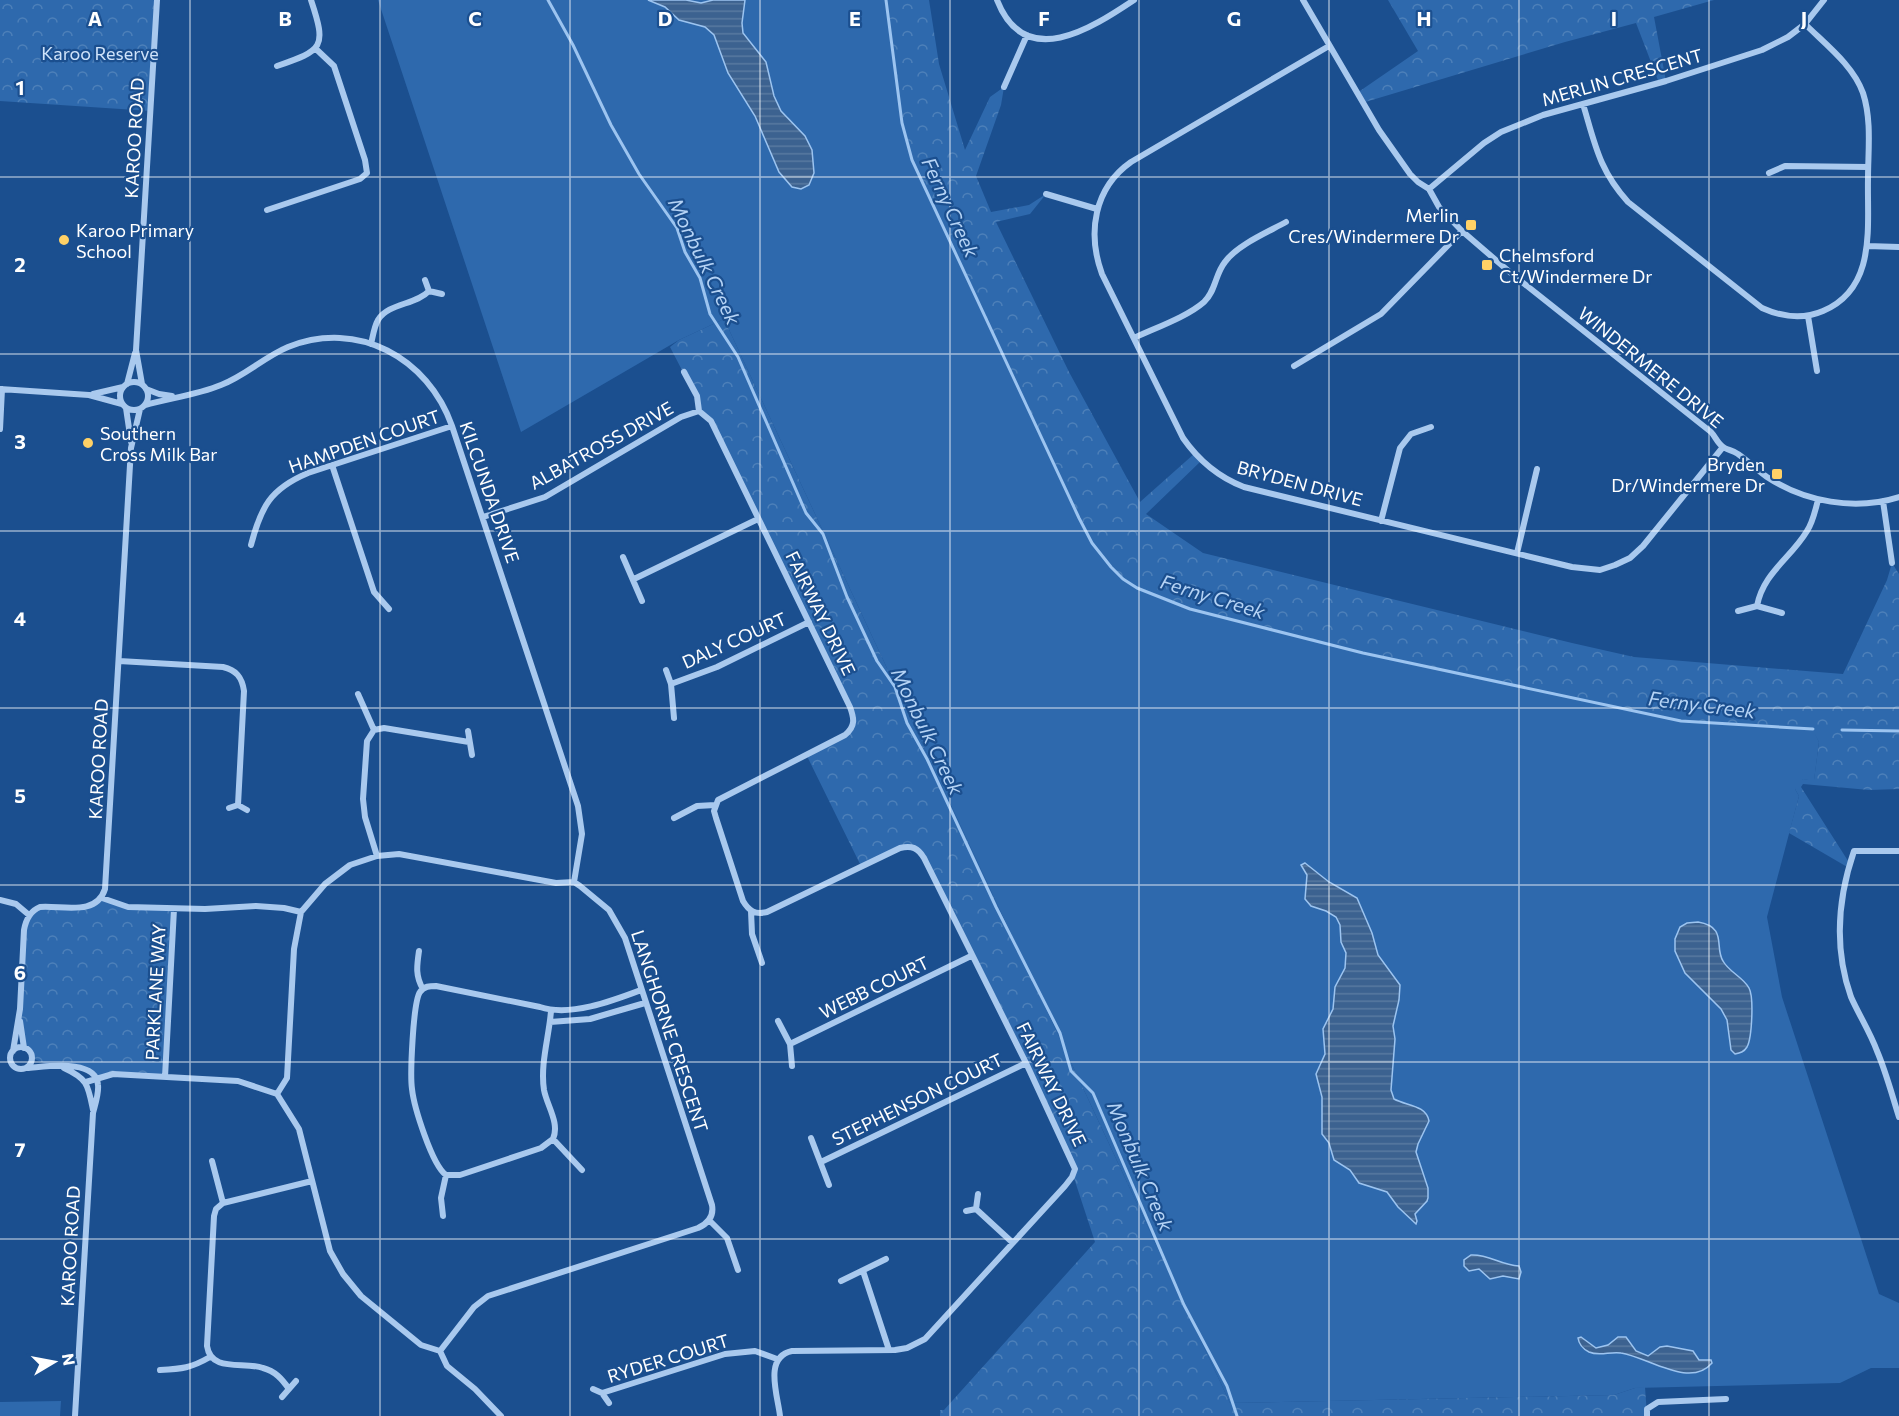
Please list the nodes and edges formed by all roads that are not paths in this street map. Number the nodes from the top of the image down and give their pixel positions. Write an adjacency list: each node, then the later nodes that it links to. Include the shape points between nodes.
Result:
1 (157, 0): 30 (street, KAROO ROAD)
2 (311, 0): 10 (street, via 321,36)
3 (997, 0): 8 (street, via 1009,20)
4 (1134, 0): 8 (street, via 1070,36 1049,39)
5 (1303, 0): 9 (street, WINDERMERE DRIVE)
6 (1824, 0): 7 (street, MERLIN CRESCENT)
7 (1805, 24): 13 (street, MERLIN CRESCENT, via 1774,45 1749,55); 14 (street, via 1847,67 1862,90 1869,119)
8 (1027, 35): 12 (street)
9 (1329, 46): 16 (street, WINDERMERE DRIVE, via 1394,152 1414,179); 18 (street, BRYDEN DRIVE, via 1131,162 1108,186)
10 (316, 49): 11 (street); 19 (street, via 333,66 367,173 360,179)
11 (277, 66)
12 (1004, 87)
13 (1583, 104): 16 (street, MERLIN CRESCENT, via 1501,132); 27 (street, via 1602,166 1628,202 1762,308)
14 (1868, 167): 15 (street, via 1785,166); 22 (street)
15 (1769, 173)
16 (1430, 189): 21 (street, WINDERMERE DRIVE, via 1438,207)
17 (1046, 194): 18 (street)
18 (1097, 209): 28 (street, BRYDEN DRIVE, via 1096,255)
19 (267, 210)
20 (1286, 222): 28 (street, via 1228,257 1205,302)
21 (1462, 231): 31 (street, via 1381,314); 45 (street, WINDERMERE DRIVE, via 1711,432)
22 (1867, 246): 23 (street); 27 (street, via 1863,270 1851,291 1834,305)
23 (1899, 247)
24 (425, 280): 25 (street)
25 (429, 291): 26 (street); 29 (street, via 381,315)
26 (442, 294)
27 (1808, 316): 32 (street)
28 (1134, 338): 54 (street, BRYDEN DRIVE, via 1183,438 1213,471 1244,487)
29 (371, 344): 38 (street, KILCUNDA DRIVE, via 336,338 302,342 222,385); 42 (street, KILCUNDA DRIVE, via 388,350 418,371 446,408)
30 (136, 350): 34 (street, KAROO ROAD); 35 (street, KAROO ROAD)
31 (1294, 366)
32 (1817, 371)
33 (684, 372): 41 (street, FAIRWAY DRIVE, via 697,396)
34 (125, 386): 35 (street, via 134,382); 37 (street); 39 (street, via 120,395)
35 (144, 387): 38 (street, KILCUNDA DRIVE); 40 (street, via 148,397)
36 (1, 389): 37 (street); 44 (street)
37 (89, 394): 39 (street)
38 (176, 397): 40 (street, KILCUNDA DRIVE)
39 (124, 406): 40 (street, via 136,410); 46 (street, KAROO ROAD)
40 (143, 407): 46 (street, KAROO ROAD)
41 (699, 411): 52 (street, ALBATROSS DRIVE, via 681,417 544,497); 53 (street, FAIRWAY DRIVE, via 711,421)
42 (452, 426): 47 (street, HAMPDEN COURT); 52 (street, KILCUNDA DRIVE)
43 (1431, 428): 54 (street, via 1411,434 1400,448)
44 (0, 429)
45 (1723, 447): 50 (street, WINDERMERE DRIVE, via 1781,485); 56 (street, BRYDEN DRIVE, via 1643,546 1623,562 1592,570)
46 (131, 448): 66 (street, KAROO ROAD)
47 (332, 465): 55 (street, HAMPDEN COURT, via 299,477 278,491 261,510); 62 (street, via 374,592)
48 (1537, 469): 56 (street)
49 (1899, 497): 51 (street, WINDERMERE DRIVE)
50 (1818, 500): 51 (street, WINDERMERE DRIVE, via 1853,504); 61 (street, via 1807,532 1768,577)
51 (1883, 501): 58 (street)
52 (483, 517): 82 (street, KILCUNDA DRIVE, via 578,806 582,834)
53 (759, 519): 59 (street); 65 (street, FAIRWAY DRIVE)
54 (1381, 521): 56 (street, BRYDEN DRIVE)
55 (251, 545)
56 (1517, 553)
57 (623, 557): 59 (street)
58 (1892, 563)
59 (634, 579): 60 (street)
60 (642, 601)
61 (1757, 606): 63 (street); 64 (street)
62 (389, 609)
63 (1738, 611)
64 (1782, 613)
65 (809, 622): 68 (street, DALY COURT, via 717,667); 76 (street, FAIRWAY DRIVE, via 850,706 852,729 722,796)
66 (119, 661): 75 (street, via 223,667 242,679); 83 (street, KAROO ROAD, via 107,873)
67 (666, 670): 68 (street, DALY COURT)
68 (671, 684): 70 (street, DALY COURT)
69 (358, 694): 71 (street)
70 (674, 718)
71 (374, 730): 73 (street, via 389,728); 81 (street, via 366,747 363,806)
72 (468, 731): 73 (street)
73 (470, 742): 74 (street)
74 (472, 755)
75 (238, 805): 77 (street); 78 (street)
76 (715, 805): 79 (street, FAIRWAY DRIVE, via 698,806); 86 (street, via 743,901)
77 (229, 808)
78 (247, 810)
79 (674, 818)
80 (1899, 851): 112 (street, via 1854,851 1842,897 1840,925 1842,962 1851,994)
81 (377, 856): 82 (street, via 411,856 556,883); 87 (street, via 339,872)
82 (574, 882): 93 (street, LANGHORNE CRESCENT, via 614,917 625,938)
83 (102, 898): 85 (street, via 122,906); 88 (street, via 84,907 40,907)
84 (0, 900): 88 (street, via 16,904)
85 (174, 909): 87 (street, via 256,906); 108 (street, PARKLANE WAY)
86 (751, 911): 90 (street, FAIRWAY DRIVE, via 767,912 900,848 912,846 921,852); 91 (street, via 752,934)
87 (301, 912): 111 (street, via 294,949 287,1078)
88 (29, 915): 95 (street, via 24,930)
89 (419, 951): 92 (street, via 416,970)
90 (971, 956): 99 (street, WEBB COURT); 103 (street, FAIRWAY DRIVE)
91 (762, 963)
92 (423, 989): 96 (street, via 436,987); 120 (street, via 416,1006 412,1091 434,1161)
93 (641, 990): 94 (street, LANGHORNE CRESCENT); 96 (street, via 596,1005)
94 (645, 1003): 98 (street, via 590,1020); 128 (street, LANGHORNE CRESCENT, via 712,1204)
95 (20, 1009): 100 (street); 101 (street)
96 (551, 1011): 98 (street)
97 (778, 1021): 99 (street)
98 (550, 1022): 116 (street, via 543,1074 555,1126)
99 (790, 1044): 105 (street)
100 (24, 1048): 101 (street); 102 (street)
101 (13, 1051): 107 (street, via 13,1066)
102 (32, 1058): 104 (street); 107 (street)
103 (1026, 1063): 118 (street, STEPHENSON COURT); 129 (street, FAIRWAY DRIVE, via 1075,1169 1071,1180)
104 (51, 1066): 106 (street); 107 (street)
105 (792, 1066)
106 (63, 1067): 109 (street, via 82,1067); 110 (street)
107 (27, 1068)
108 (165, 1077): 109 (street, via 113,1074); 111 (street, via 238,1081)
109 (96, 1078): 110 (street); 113 (street, KAROO ROAD)
110 (86, 1082): 113 (street, KAROO ROAD)
111 (277, 1094): 121 (street, via 300,1129)
112 (1896, 1096): 114 (street)
113 (93, 1113): 147 (street, KAROO ROAD)
114 (1899, 1117)
115 (811, 1138): 118 (street, STEPHENSON COURT)
116 (553, 1139): 119 (street); 120 (street, via 541,1148 460,1175)
117 (212, 1161): 124 (street)
118 (821, 1162): 122 (street, STEPHENSON COURT)
119 (582, 1170)
120 (446, 1175): 127 (street, via 441,1198)
121 (312, 1181): 124 (street); 135 (street, via 330,1251 347,1280 421,1345)
122 (829, 1185)
123 (978, 1194): 125 (street)
124 (223, 1203): 136 (street, via 214,1216 207,1346)
125 (976, 1209): 126 (street); 129 (street)
126 (966, 1211)
127 (443, 1216)
128 (709, 1220): 131 (street, via 727,1238); 135 (street, via 698,1228 488,1296 474,1307)
129 (1013, 1243): 134 (street, FAIRWAY DRIVE, via 925,1339 907,1348)
130 (886, 1259): 132 (street)
131 (738, 1270)
132 (863, 1271): 133 (street); 134 (street)
133 (841, 1281)
134 (889, 1350): 137 (street, FAIRWAY DRIVE, via 792,1351)
135 (440, 1351): 148 (street, via 447,1366)
136 (210, 1357): 138 (street, via 193,1367); 140 (street, via 222,1364 263,1368 279,1377)
137 (777, 1359): 142 (street, RYDER COURT, via 755,1351 725,1354); 149 (street, via 774,1369)
138 (160, 1370)
139 (296, 1381): 140 (street)
140 (289, 1389): 143 (street)
141 (593, 1389): 142 (street, RYDER COURT)
142 (602, 1393): 145 (street, RYDER COURT)
143 (282, 1397)
144 (1726, 1399): 146 (street, via 1658,1402)
145 (609, 1403)
146 (1647, 1412)
147 (75, 1416)
148 (501, 1416)
149 (780, 1416)

